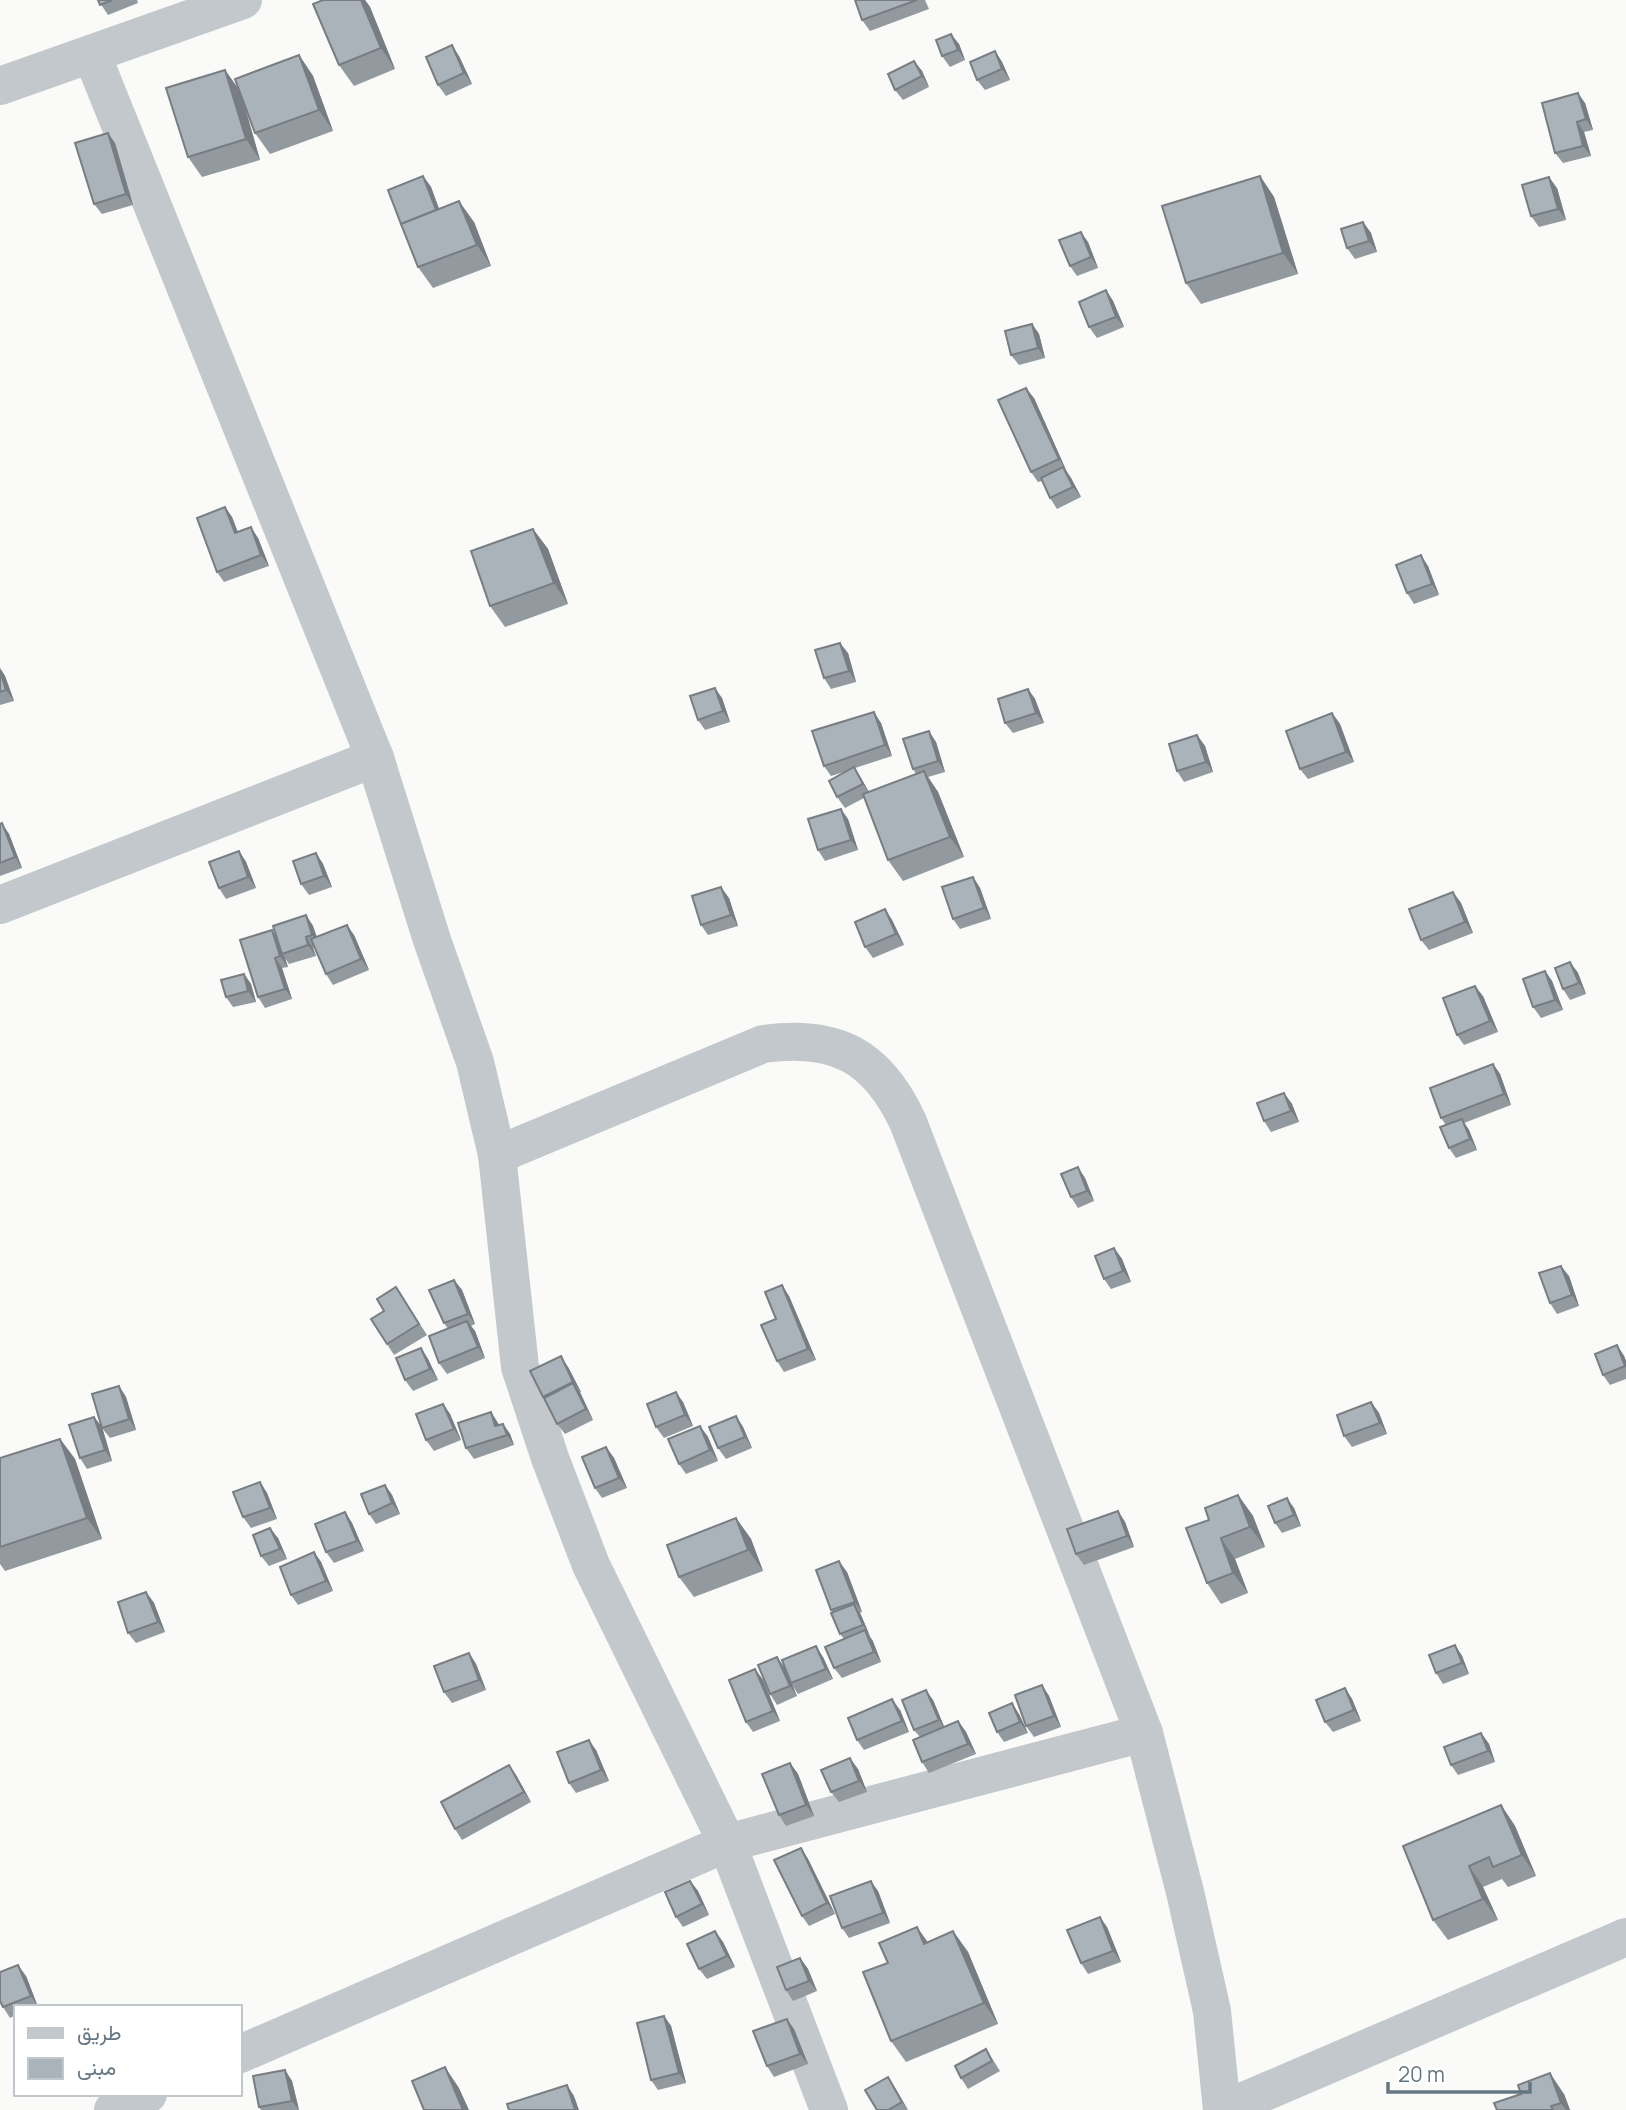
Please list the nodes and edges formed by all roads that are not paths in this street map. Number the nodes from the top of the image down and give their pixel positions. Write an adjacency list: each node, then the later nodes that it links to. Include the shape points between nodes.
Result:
1 (243, 0): 2 (street)
2 (92, 55): 3 (street); 4 (street)
3 (0, 86)
4 (375, 758): 5 (street); 6 (street, via 475,1062)
5 (0, 905)
6 (496, 1155): 7 (street, via 763,1044 792,1040 823,1043 876,1071 895,1094 908,1122); 8 (street, via 520,1367 550,1458 591,1565)
7 (1144, 1733): 8 (street); 14 (street, via 1212,2011)
8 (727, 1843): 10 (street); 13 (street)
9 (1626, 1937): 14 (street)
10 (242, 2053)
11 (144, 2096): 12 (street)
12 (113, 2110)
13 (829, 2110)
14 (1223, 2110)

